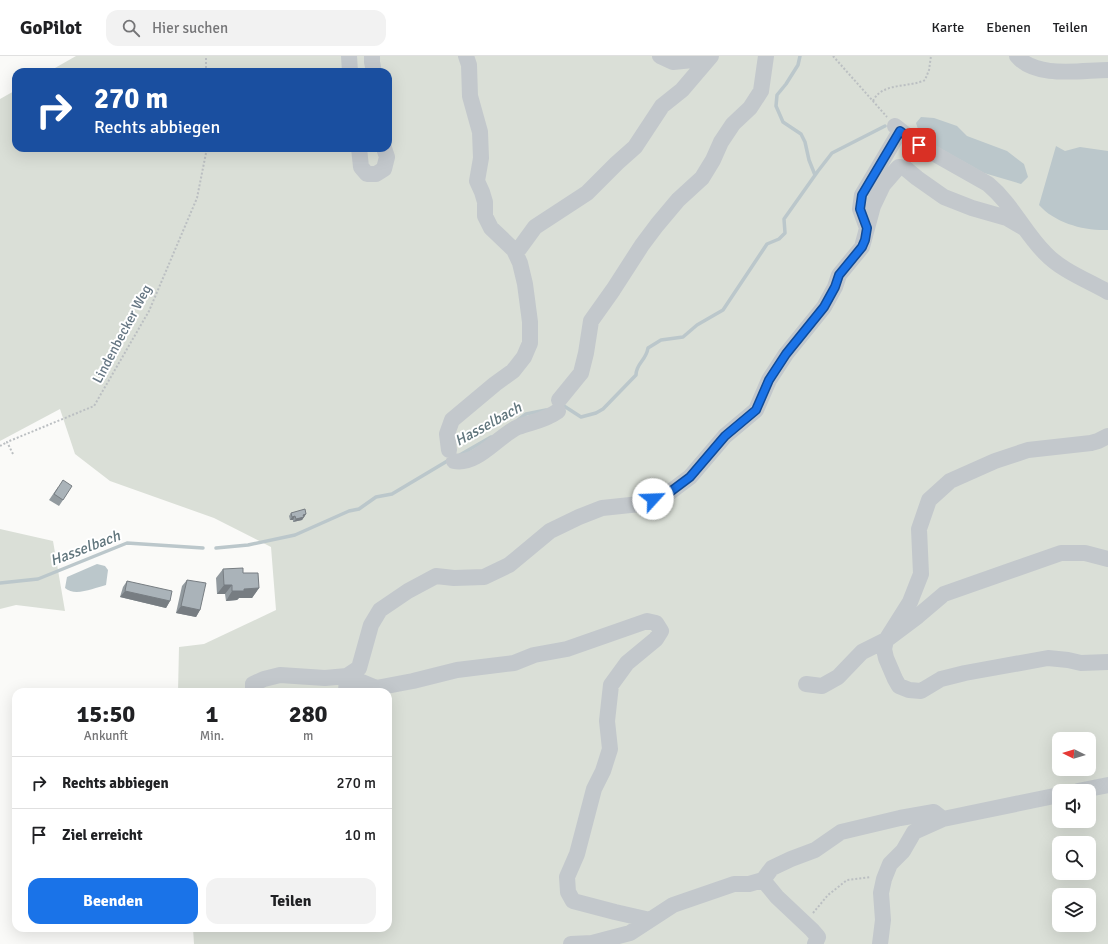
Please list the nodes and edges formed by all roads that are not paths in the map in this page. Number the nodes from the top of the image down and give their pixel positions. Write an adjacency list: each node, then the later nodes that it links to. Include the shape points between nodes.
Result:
1 (349, 56): 8 (lane)
2 (372, 56): 9 (lane)
3 (466, 56): 15 (lane, via 470,96 480,132 481,158 477,181 485,202 485,216 491,228)
4 (660, 56): 5 (lane, via 673,62)
5 (710, 56): 15 (lane, via 682,90 662,106 635,147 588,193 535,227 519,249)
6 (766, 56): 15 (lane, via 761,91 750,108 733,124 720,142 702,178 678,200 642,245 591,321 581,373 551,417 517,428 469,461 459,462 451,456 447,434 452,420 513,371 524,357 530,343 525,284)
7 (1017, 56): 10 (lane, via 1022,62 1052,71)
8 (350, 68)
9 (373, 68)
10 (1108, 70)
11 (359, 152): 12 (lane, via 361,167 367,174 376,174 384,169 387,157)
12 (385, 152)
13 (867, 228): 14 (lane, via 873,206 883,185 893,172 902,167 944,197 1007,218); 14 (lane, via 860,209 862,195 897,128 919,145 988,184 1010,206); 21 (lane, via 862,247 839,275 824,307 786,354 769,380 756,410 725,436 690,477 666,495 640,504 602,508 579,517 550,532 509,565 484,577 436,576 408,590 380,610 370,625 359,668)
14 (1024, 228): 16 (lane, via 1046,255)
15 (514, 250)
16 (1108, 292)
17 (1108, 436): 19 (lane, via 1090,443 1028,450 995,461 950,481 929,500 919,529 921,574 910,602)
18 (1108, 559): 19 (lane, via 1061,552 944,594)
19 (886, 640): 20 (lane, via 884,649 894,679 899,686 909,690 921,691 941,679 965,673 1048,658 1080,663); 22 (lane, via 862,652 838,677 822,686)
20 (1108, 662)
21 (347, 676): 23 (lane, via 325,678 280,675 253,684); 24 (lane); 30 (lane, via 376,688 457,670 514,663 534,655 567,649 647,621 656,622 660,631 656,639 627,663 612,685 607,721 610,749 594,788 577,854 567,877 568,892 573,901)
22 (806, 684)
23 (253, 688)
24 (346, 688)
25 (1108, 785): 26 (lane)
26 (1096, 787)
27 (1052, 796): 28 (lane)
28 (943, 819): 29 (lane, via 934,812 841,832 815,850 772,868); 33 (lane, via 914,832 903,851 890,864 881,894 883,920)
29 (763, 880): 30 (lane, via 749,884 734,884 673,905); 32 (lane, via 818,937)
30 (650, 920): 31 (lane, via 630,934 592,943)
31 (571, 944)
32 (815, 944)
33 (880, 944)

